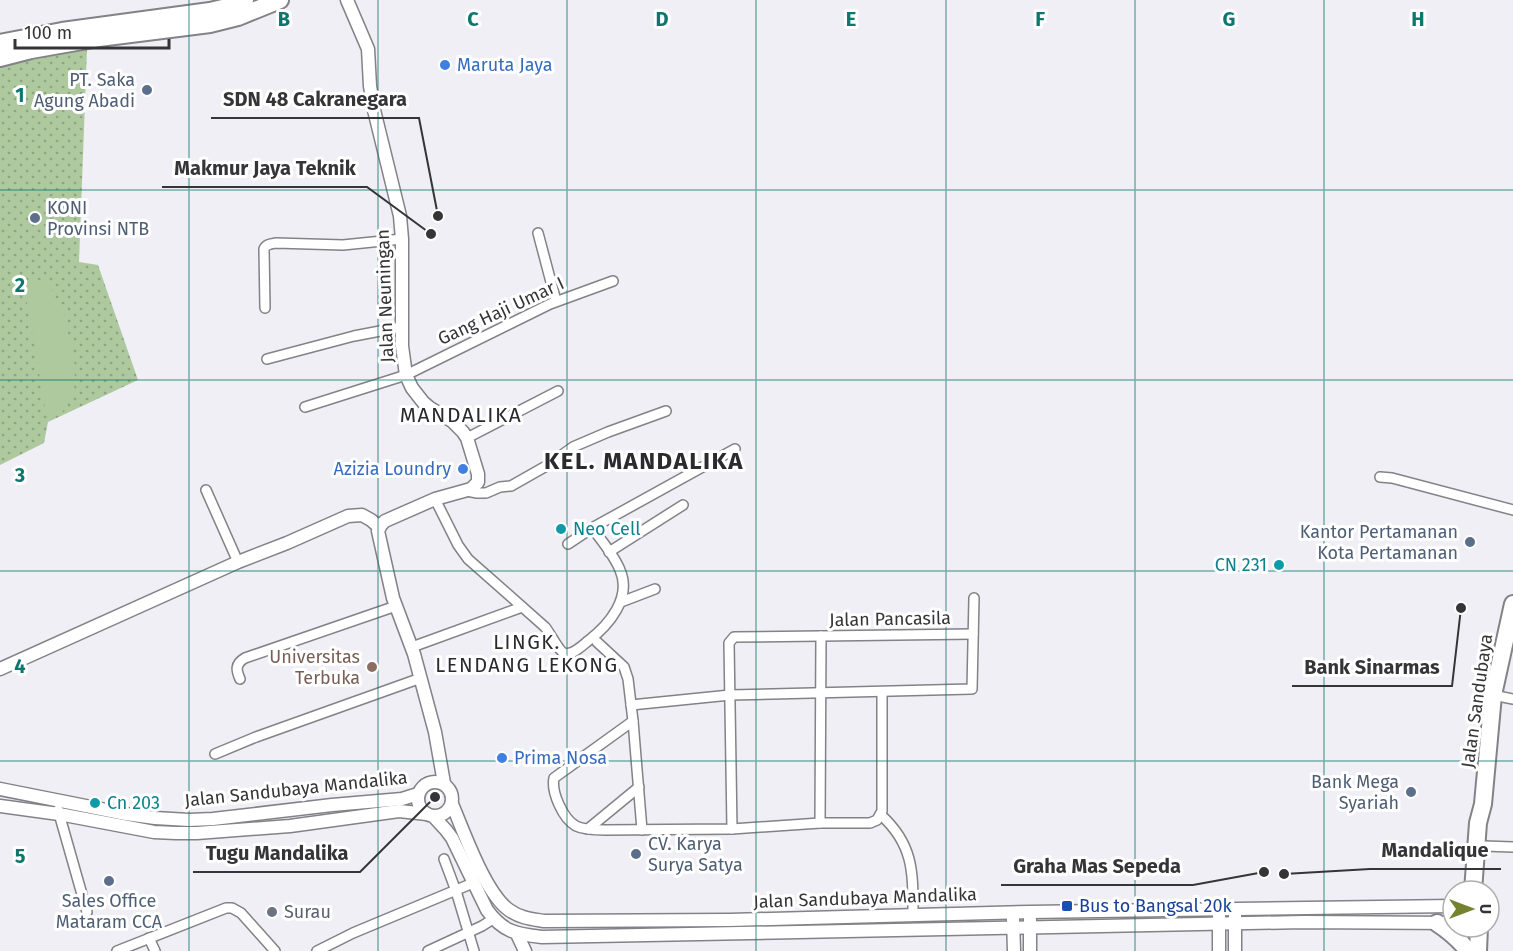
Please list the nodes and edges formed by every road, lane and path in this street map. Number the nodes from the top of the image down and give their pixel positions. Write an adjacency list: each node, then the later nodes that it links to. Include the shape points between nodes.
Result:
1 (245, 0): 4 (highway, via 210,11)
2 (280, 0): 5 (highway, via 210,24 99,38)
3 (347, 0): 7 (main road, Jalan Neuningan, via 368,49 374,110 398,204)
4 (0, 43)
5 (0, 58)
6 (538, 233): 9 (street)
7 (402, 239): 10 (street, via 343,245 268,244 264,249); 11 (main road, Jalan Neuningan)
8 (613, 281): 9 (street, Gang Haji Umar I)
9 (556, 301): 13 (street, Gang Haji Umar I)
10 (265, 308)
11 (401, 327): 12 (street); 13 (main road, Jalan Neuningan)
12 (267, 359)
13 (406, 375): 15 (street, Gang Haji Umar I); 17 (main road, Jalan Neuningan, via 423,402 458,425)
14 (558, 391): 17 (street)
15 (305, 407)
16 (666, 411): 21 (street, via 573,447 510,486 486,493)
17 (467, 438): 21 (main road, via 478,478)
18 (735, 449): 26 (street)
19 (1380, 477): 24 (street)
20 (206, 490): 29 (street)
21 (467, 491): 22 (main road)
22 (435, 499): 25 (main road); 35 (street, via 468,559)
23 (683, 505): 28 (street)
24 (1513, 510)
25 (379, 527): 29 (main road, via 362,515 348,516); 34 (main road)
26 (592, 528): 27 (street); 28 (street)
27 (568, 544)
28 (609, 552): 32 (street, via 622,574)
29 (238, 562): 40 (main road)
30 (655, 589): 32 (street)
31 (974, 598): 36 (street)
32 (621, 602): 35 (street, via 601,630 571,653 560,649 545,627)
33 (1513, 604): 46 (highway, Jalan Sandubaya)
34 (396, 606): 39 (main road); 42 (street, via 244,658 236,667)
35 (522, 607): 39 (street)
36 (973, 634): 37 (street, Jalan Pancasila); 43 (street, via 972,689)
37 (821, 636): 44 (street, Jalan Pancasila); 45 (street, via 732,638 728,647)
38 (597, 642): 48 (street, via 624,667)
39 (412, 647): 41 (main road)
40 (0, 669)
41 (421, 678): 50 (street); 51 (main road)
42 (240, 679)
43 (882, 692): 44 (street); 61 (street)
44 (821, 693): 45 (street); 62 (street, Jalan Pancasila)
45 (730, 695): 48 (street); 64 (street)
46 (1493, 695): 47 (street); 57 (highway, Jalan Sandubaya)
47 (1513, 699)
48 (631, 705): 49 (street)
49 (633, 721): 52 (street); 63 (street, via 555,778 555,794 566,817 574,825)
50 (215, 754)
51 (444, 783): 54 (main road, via 429,783); 56 (main road, via 453,796)
52 (639, 787): 63 (street); 65 (street)
53 (0, 789): 55 (main road, Jalan Sandubaya Mandalika)
54 (418, 794): 55 (main road, Jalan Sandubaya Mandalika, via 402,799 189,820 126,814); 60 (main road, via 421,809)
55 (55, 799): 59 (street)
56 (452, 804): 60 (main road, via 442,815); 82 (main road, Jalan Sandubaya Mandalika, via 500,903 523,917 544,921)
57 (1483, 804): 66 (highway, Jalan Sandubaya); 69 (highway, Jalan Sandubaya)
58 (0, 806): 59 (main road)
59 (59, 814): 60 (main road, via 154,832 196,833 290,826 399,811); 76 (street)
60 (431, 815): 71 (main road, via 452,838)
61 (881, 815): 62 (street, via 870,823); 79 (street, via 904,843 911,862)
62 (820, 823): 64 (street)
63 (588, 829): 65 (street)
64 (732, 829): 65 (street)
65 (642, 830)
66 (1485, 846): 67 (street); 70 (highway, Jalan Sandubaya)
67 (1513, 847)
68 (444, 859): 72 (street)
69 (1474, 879)
70 (1483, 879)
71 (473, 883): 72 (street); 80 (main road)
72 (456, 891): 88 (street); 97 (street)
73 (1441, 906): 75 (main road, Jalan Sandubaya Mandalika)
74 (1218, 909): 75 (main road, Jalan Sandubaya Mandalika); 78 (main road, Jalan Sandubaya Mandalika); 83 (main road)
75 (1235, 909): 84 (main road)
76 (87, 912)
77 (1013, 912): 78 (main road, Jalan Sandubaya Mandalika); 79 (main road, Jalan Sandubaya Mandalika); 86 (main road)
78 (1030, 912): 87 (main road)
79 (913, 915): 81 (main road, Jalan Sandubaya Mandalika)
80 (493, 919): 88 (street); 89 (main road)
81 (741, 920): 82 (main road, Jalan Sandubaya Mandalika); 90 (main road)
82 (604, 921): 91 (main road)
83 (1219, 923): 84 (main road); 87 (main road); 103 (main road)
84 (1236, 923): 85 (main road); 104 (main road)
85 (1441, 923)
86 (1014, 927): 87 (main road); 90 (main road); 101 (main road)
87 (1030, 927): 102 (main road)
88 (469, 933): 98 (street); 99 (street)
89 (517, 934): 91 (main road); 100 (main road)
90 (741, 934): 91 (main road)
91 (605, 936)
92 (149, 938): 94 (street); 95 (street); 96 (street, via 232,908)
93 (1458, 939): 105 (highway)
94 (117, 951)
95 (155, 951)
96 (275, 951)
97 (317, 951)
98 (428, 951)
99 (474, 951)
100 (525, 951)
101 (1014, 951)
102 (1030, 951)
103 (1218, 951)
104 (1235, 951)
105 (1468, 951)

